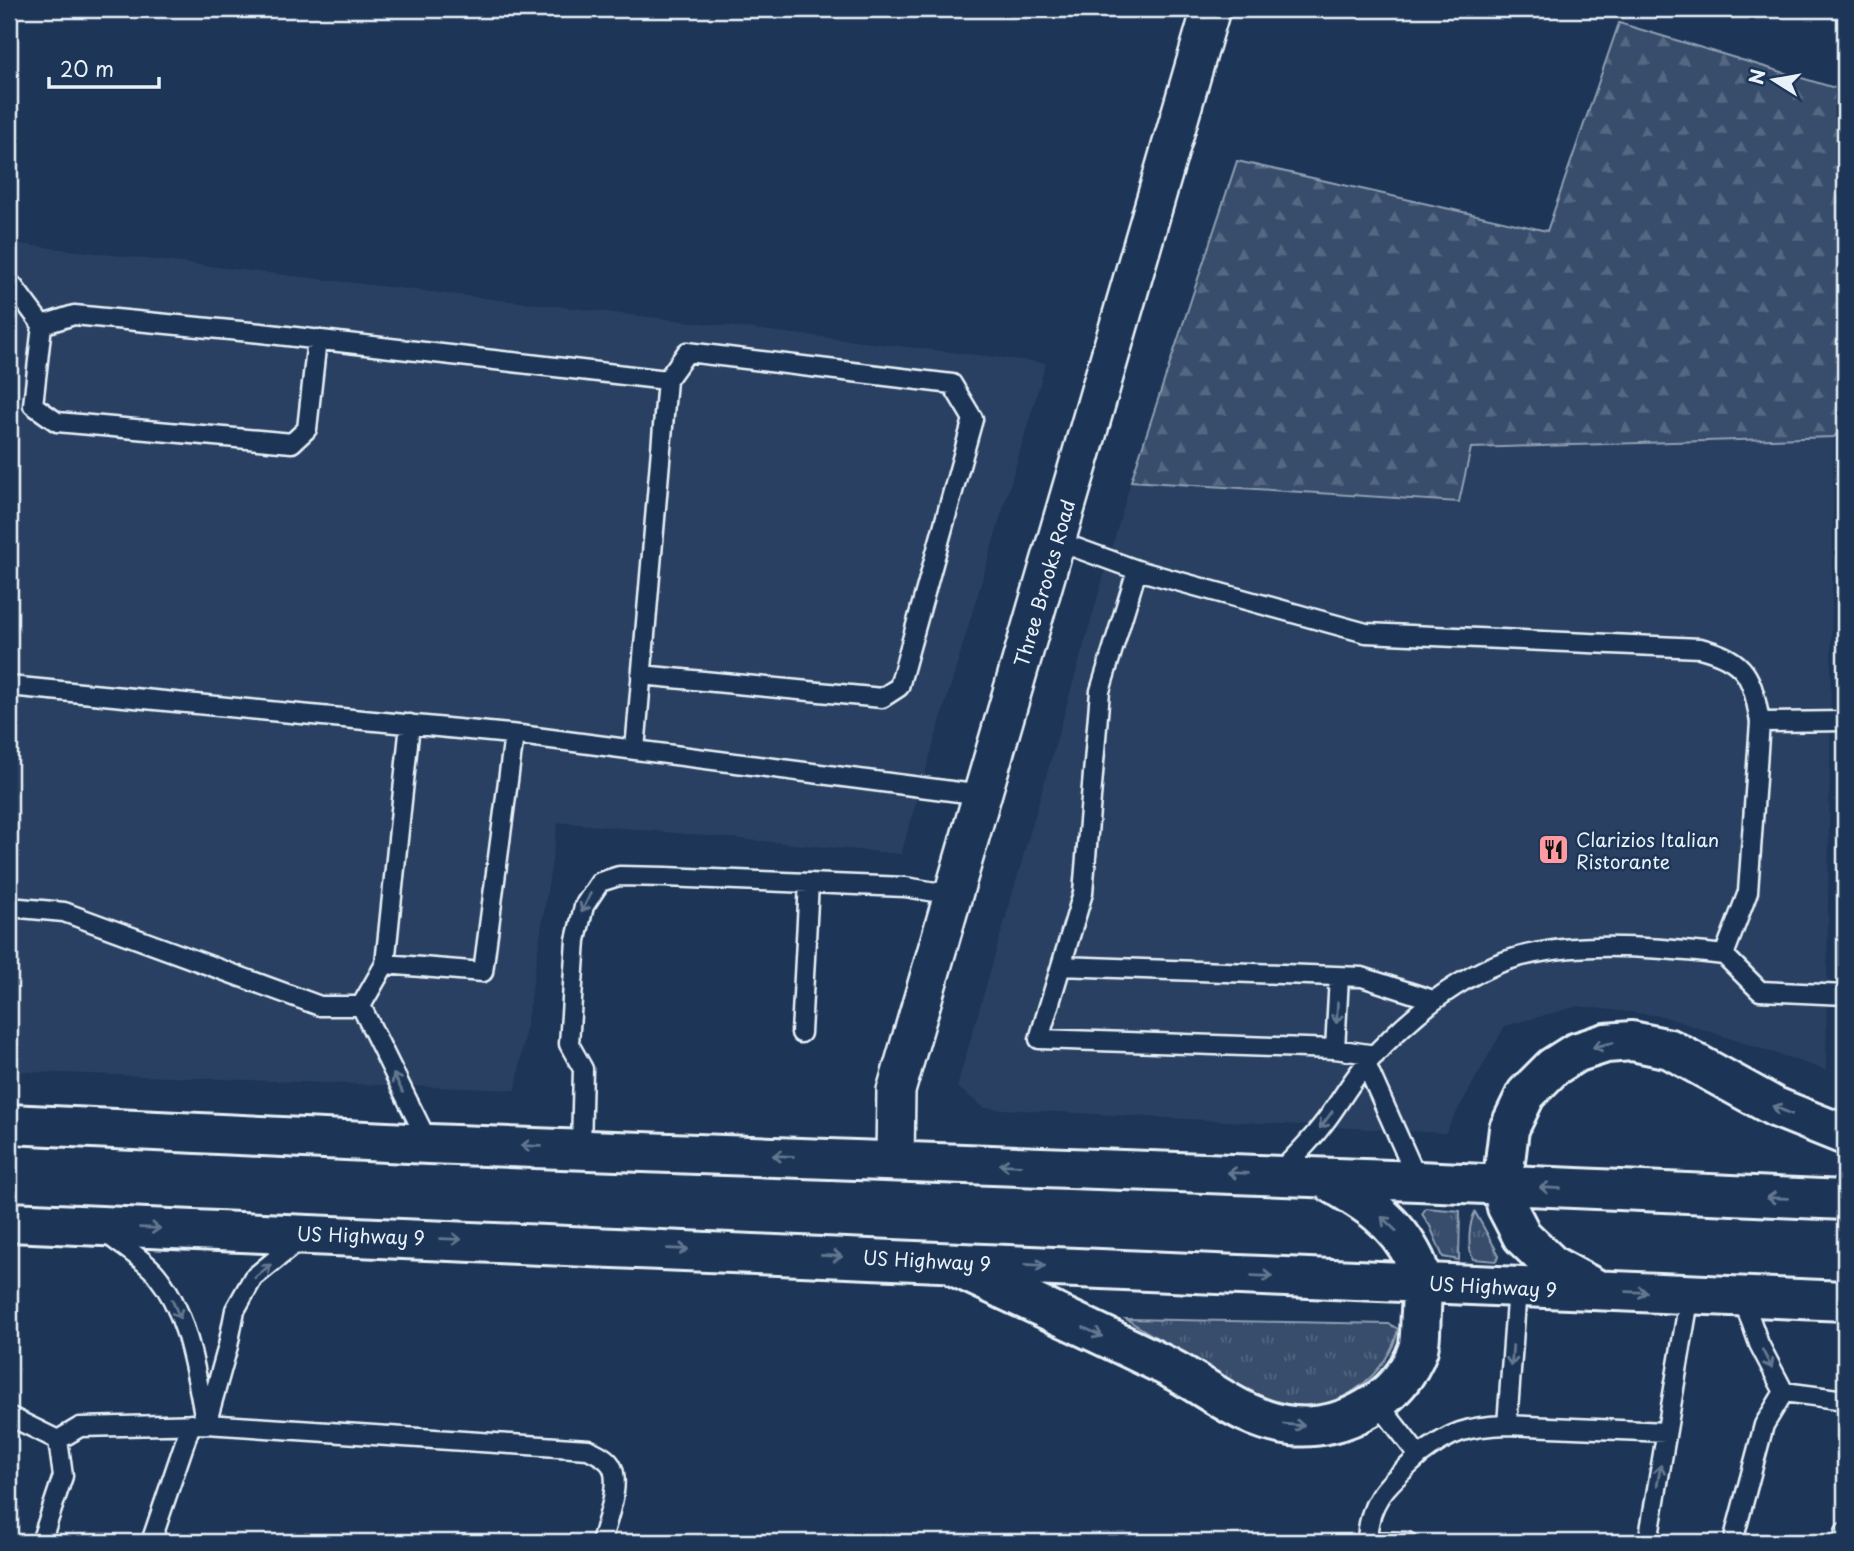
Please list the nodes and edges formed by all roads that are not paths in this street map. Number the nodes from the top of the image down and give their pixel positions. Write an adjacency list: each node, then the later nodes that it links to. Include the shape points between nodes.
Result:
1 (1211, 9): 6 (street, Three Brooks Road)
2 (9, 286): 3 (lane)
3 (42, 325): 4 (lane, via 74,315); 4 (lane, via 33,405 57,422 292,443 307,429)
4 (317, 340): 5 (lane)
5 (667, 380): 8 (lane); 8 (lane, via 687,352 952,384 972,419 899,687 882,698)
6 (1057, 541): 7 (lane); 15 (street, Three Brooks Road)
7 (1136, 570): 11 (lane, via 1366,633 1700,648 1724,654 1742,668 1754,687); 21 (lane, via 1101,691 1083,893)
8 (641, 675): 14 (lane)
9 (9, 686): 12 (lane)
10 (1845, 721): 11 (lane)
11 (1760, 722): 19 (lane, via 1748,892)
12 (410, 724): 13 (lane); 20 (lane)
13 (514, 734): 14 (lane); 20 (lane, via 482,972)
14 (635, 750): 15 (lane)
15 (982, 795): 17 (street, Three Brooks Road)
16 (809, 883): 17 (lane, via 905,887); 26 (lane); 32 (lane, one-way to 32, via 618,876 600,882 579,921 569,1044 583,1069)
17 (954, 895): 33 (street, Three Brooks Road, via 895,1091)
18 (9, 907): 25 (lane, via 64,912 320,1006)
19 (1724, 955): 23 (lane, via 1760,991); 24 (lane, via 1651,947 1550,950 1497,964)
20 (385, 964): 25 (lane)
21 (1061, 966): 22 (lane); 27 (lane, via 1039,1039)
22 (1339, 977): 24 (lane, via 1362,977); 27 (lane, one-way to 27)
23 (1845, 995)
24 (1433, 1000): 28 (lane)
25 (361, 1006): 31 (lane, one-way to 25)
26 (801, 1033)
27 (1335, 1049): 28 (lane)
28 (1371, 1060): 34 (lane, one-way to 34, via 1320,1128); 36 (lane)
29 (9, 1124): 31 (highway)
30 (1845, 1135): 37 (highway, one-way to 37, via 1775,1107 1670,1049 1632,1041 1606,1043 1575,1053 1553,1067 1526,1094 1510,1129)
31 (429, 1144): 32 (highway, one-way to 31)
32 (581, 1148): 33 (highway, one-way to 32)
33 (895, 1160): 34 (highway, one-way to 33)
34 (1277, 1175): 35 (highway)
35 (1322, 1178): 36 (highway); 43 (highway, one-way to 35, via 1399,1233 1368,1204)
36 (1418, 1181): 37 (highway)
37 (1502, 1186): 38 (highway, one-way to 37); 45 (highway, via 1522,1236 1553,1266)
38 (1845, 1200)
39 (9, 1222): 40 (highway, US Highway 9)
40 (97, 1226): 41 (highway, US Highway 9, one-way to 41); 53 (lane, one-way to 53, via 155,1272 176,1304 188,1341)
41 (308, 1233): 42 (highway, US Highway 9, one-way to 42); 53 (lane, one-way to 41, via 228,1346 235,1310 246,1290 253,1278)
42 (942, 1261): 43 (highway, US Highway 9, one-way to 43); 51 (highway, one-way to 51, via 1171,1369 1263,1420 1323,1426)
43 (1422, 1283): 44 (highway, US Highway 9); 51 (highway, via 1419,1347 1407,1371)
44 (1517, 1288): 45 (highway, US Highway 9); 54 (lane, one-way to 54)
45 (1598, 1291): 46 (highway, US Highway 9, one-way to 46)
46 (1690, 1294): 47 (highway, US Highway 9); 55 (lane)
47 (1742, 1296): 48 (highway, US Highway 9); 49 (lane, one-way to 49, via 1759,1344)
48 (1845, 1301)
49 (1784, 1392): 50 (lane); 65 (lane, via 1764,1425)
50 (1845, 1400)
51 (1377, 1402): 57 (lane)
52 (9, 1416): 56 (lane)
53 (198, 1424): 56 (lane, via 80,1427); 61 (lane); 62 (lane, via 588,1449 611,1464 615,1477)
54 (1507, 1425): 55 (lane); 57 (lane, via 1460,1430)
55 (1666, 1433): 64 (lane, one-way to 55)
56 (58, 1440): 60 (lane, via 63,1476)
57 (1419, 1456): 59 (lane, via 1381,1491 1368,1522)
58 (1845, 1532): 66 (lane)
59 (1367, 1541): 63 (lane)
60 (41, 1542)
61 (151, 1542)
62 (601, 1542)
63 (1407, 1542)
64 (1648, 1542)
65 (1736, 1542)
66 (1843, 1542)

